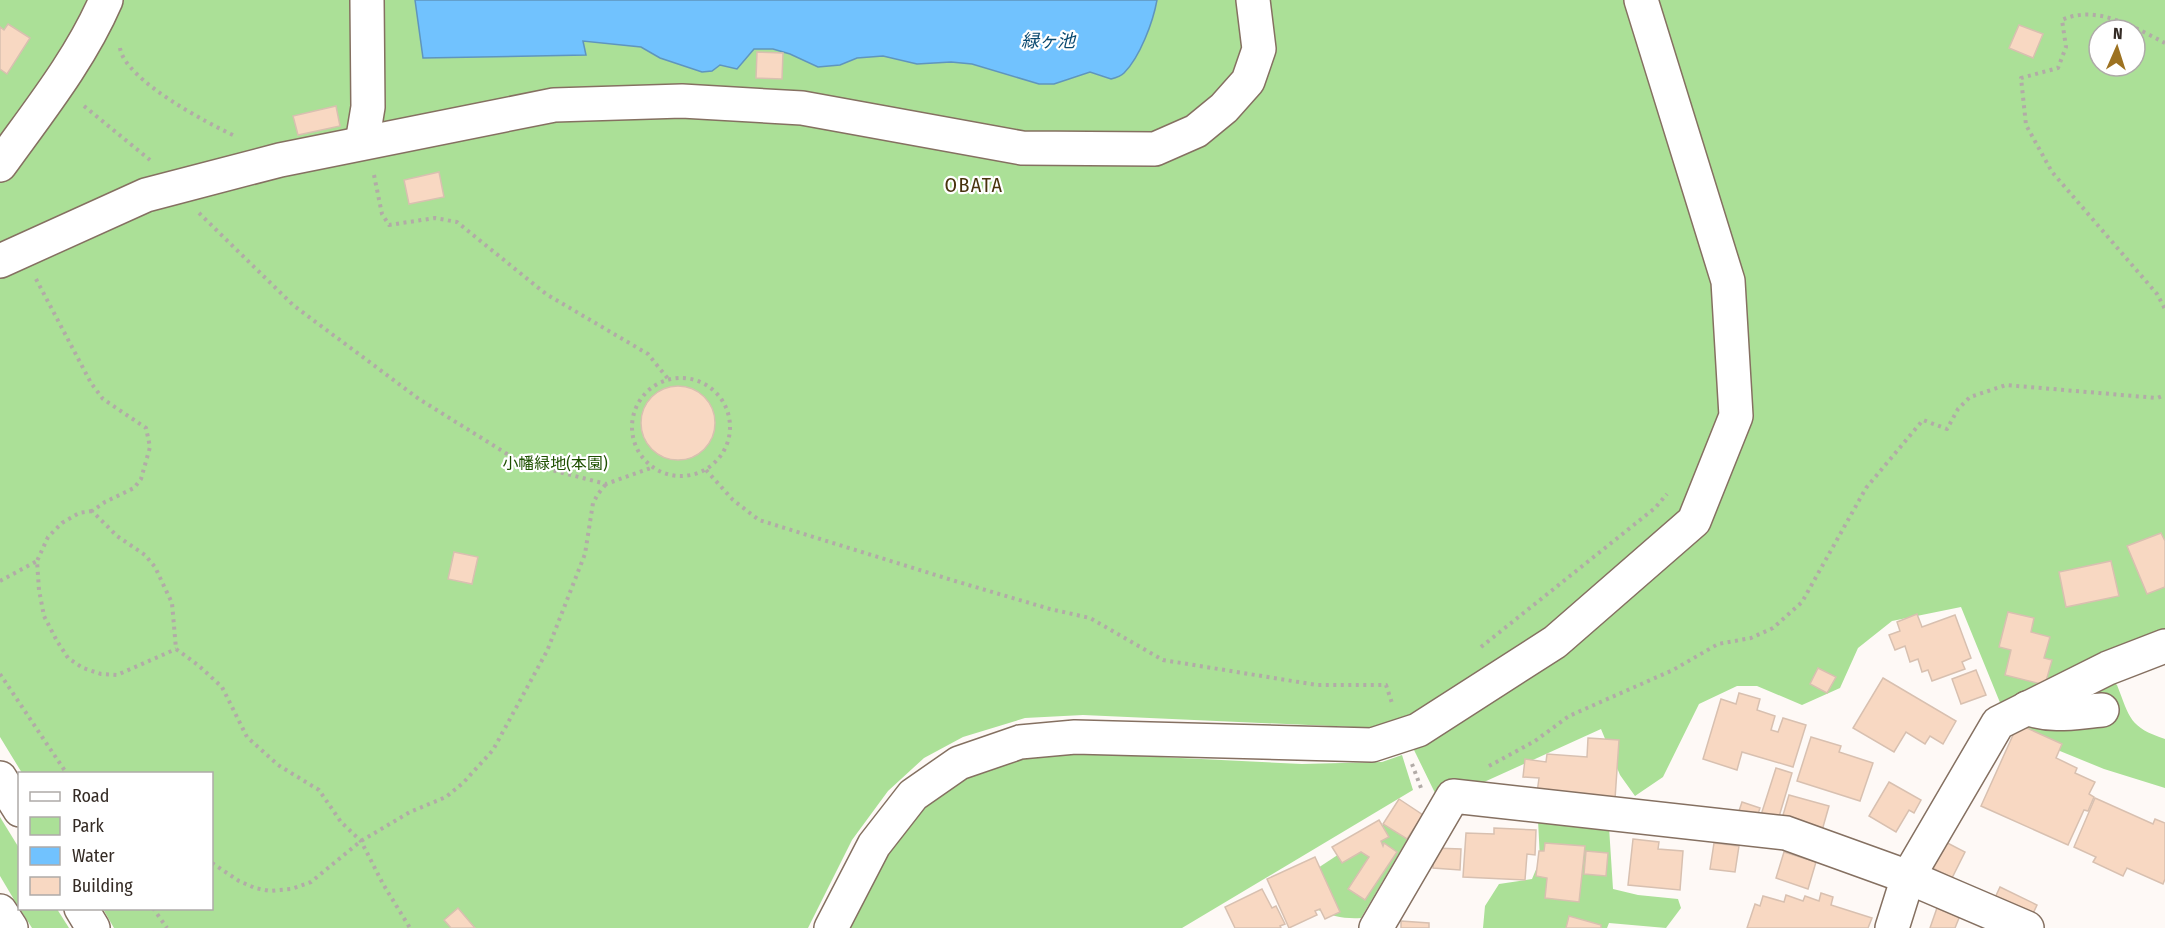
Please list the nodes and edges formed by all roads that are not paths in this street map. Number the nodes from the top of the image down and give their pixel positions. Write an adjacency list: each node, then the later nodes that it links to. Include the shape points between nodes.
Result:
1 (367, 0): 5 (street)
2 (1253, 0): 5 (street, via 1259,49 1248,81 1196,131 1155,149 1022,148 802,108 682,101 554,105)
3 (1641, 0): 18 (street, via 1728,281 1736,416 1694,521 1555,642 1418,730 1372,744 1075,737 1020,742 959,763 913,795 874,845)
4 (103, 7): 6 (street, via 58,84)
5 (365, 142): 7 (street, via 146,195)
6 (0, 165)
7 (11, 256)
8 (2165, 646): 9 (street, via 2108,668)
9 (2027, 708): 10 (street, via 2061,714); 13 (street, via 1998,723)
10 (2102, 710)
11 (0, 778): 12 (street)
12 (18, 807)
13 (1908, 877): 19 (street, via 1786,833 1454,796); 20 (street); 21 (street)
14 (82, 910): 17 (street)
15 (0, 911): 16 (street)
16 (11, 928)
17 (93, 928)
18 (831, 928)
19 (1376, 928)
20 (1892, 928)
21 (2027, 928)

